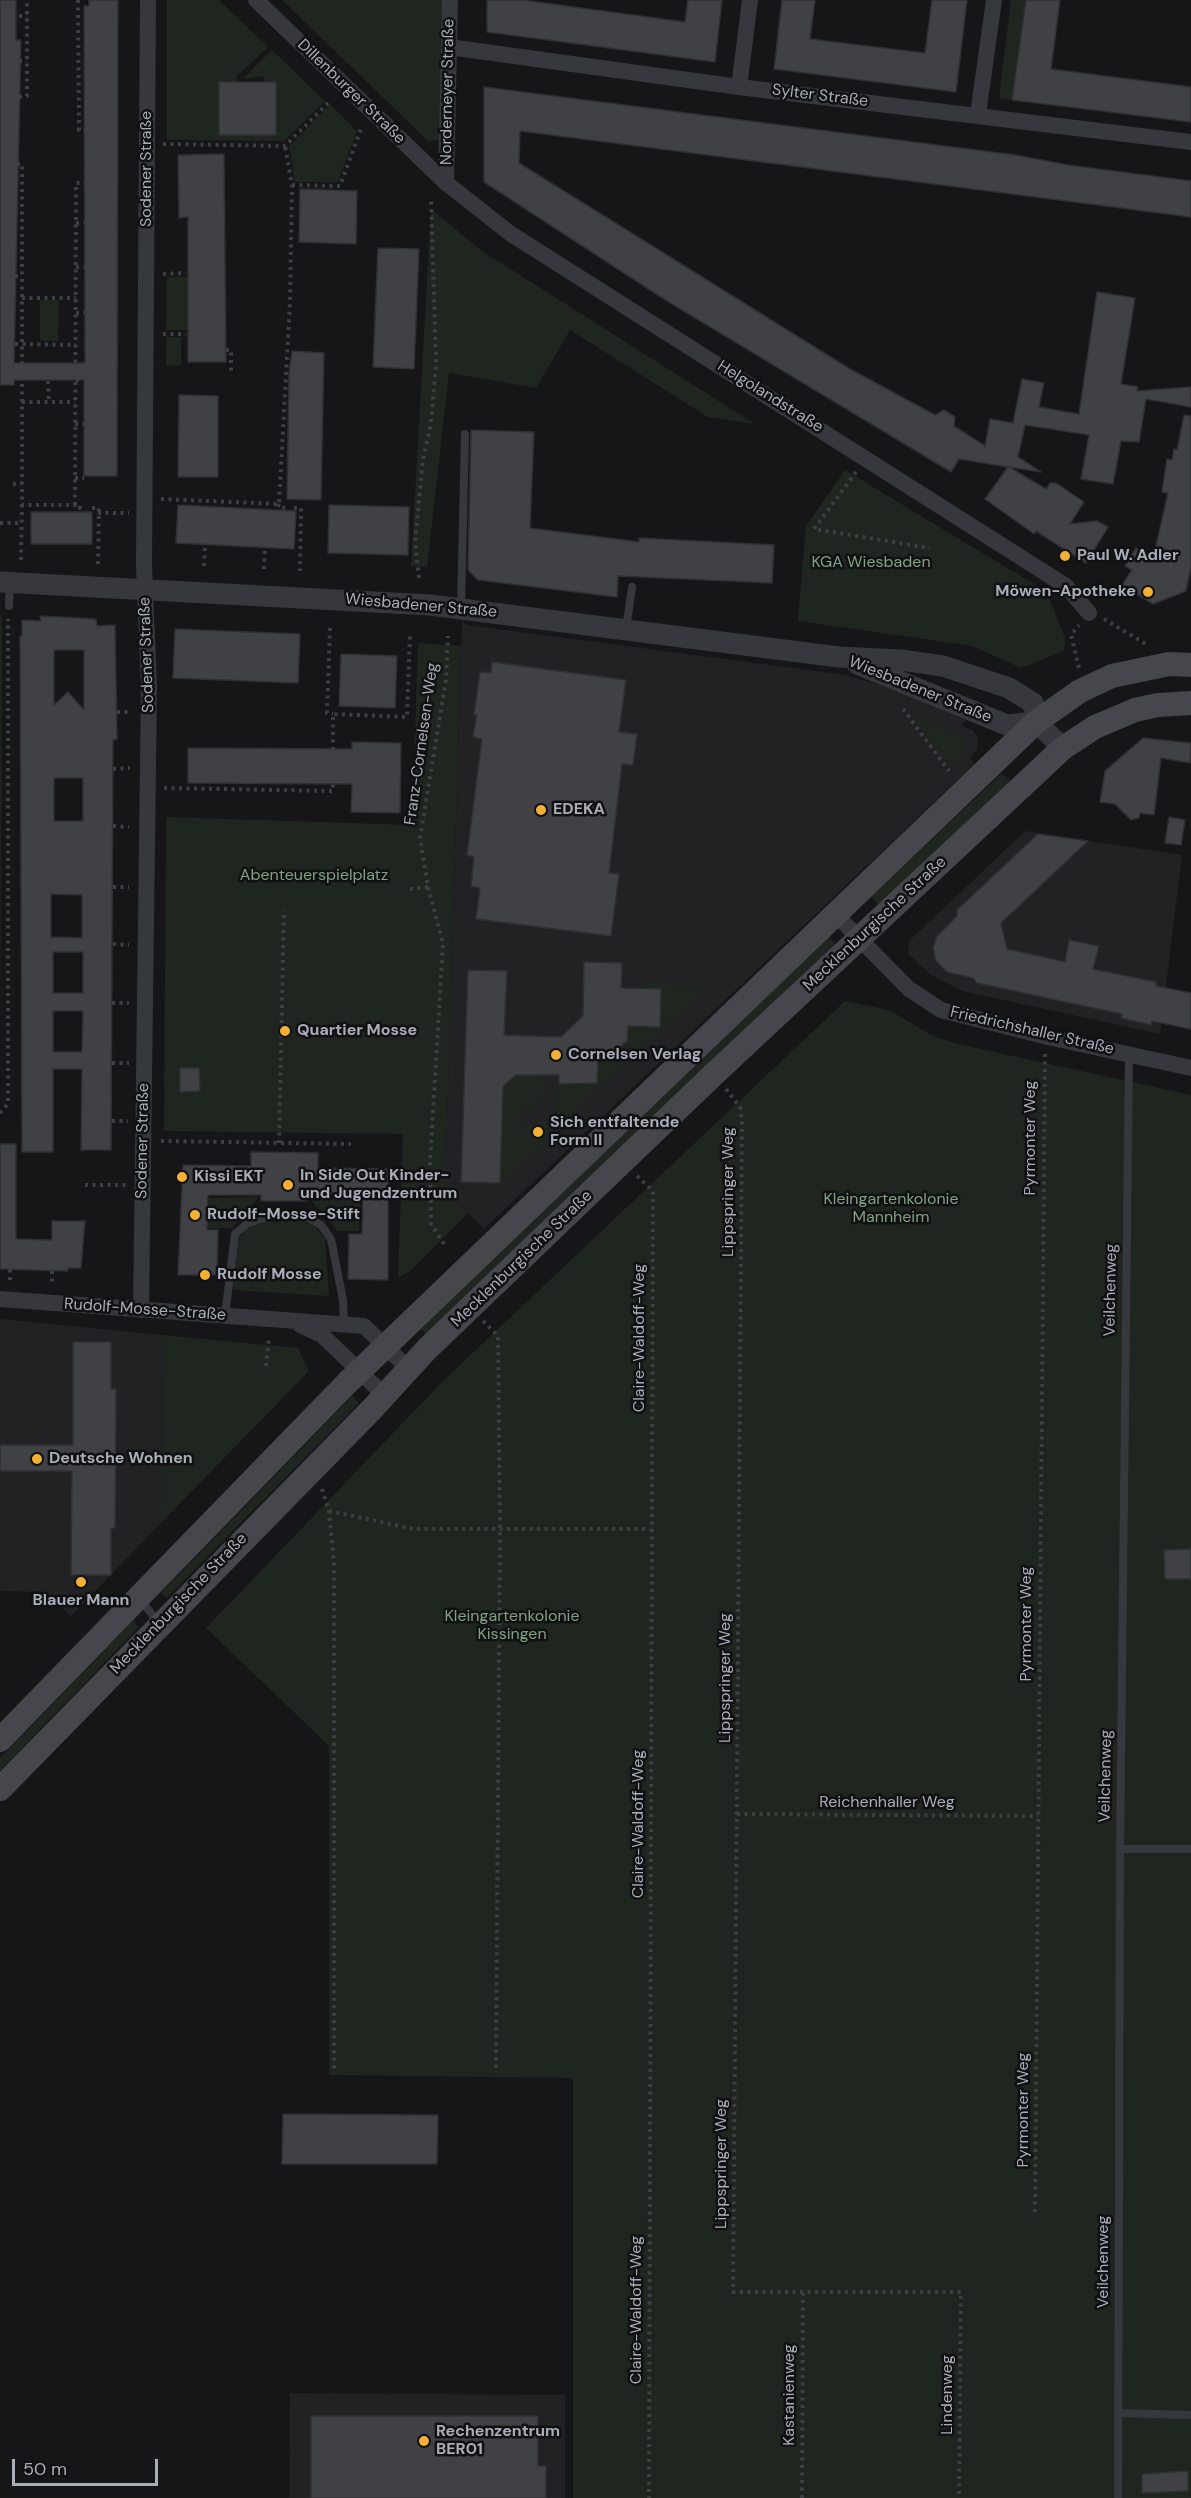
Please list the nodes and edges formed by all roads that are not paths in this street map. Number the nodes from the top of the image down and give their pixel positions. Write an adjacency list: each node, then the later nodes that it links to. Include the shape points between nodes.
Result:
1 (148, 0): 14 (street, Sodener Straße)
2 (256, 0): 10 (street, Dillenburger Straße)
3 (450, 0): 6 (street, Norderneyer Straße)
4 (750, 0): 7 (street)
5 (994, 0): 8 (street)
6 (449, 46): 7 (street, Sylter Straße); 10 (street, Norderneyer Straße)
7 (739, 87): 8 (street, Sylter Straße)
8 (978, 114): 9 (street, Sylter Straße)
9 (1191, 142)
10 (446, 183): 17 (street, Helgolandstraße, via 511,234 1066,586)
11 (465, 434): 16 (lane)
12 (5, 583): 14 (street, Wiesbadener Straße); 15 (lane)
13 (632, 588): 18 (lane)
14 (145, 590): 16 (street, Wiesbadener Straße); 29 (street, Sodener Straße, via 149,687)
15 (9, 606)
16 (461, 608): 18 (street, Wiesbadener Straße)
17 (1089, 614)
18 (626, 629): 19 (street, Wiesbadener Straße)
19 (839, 657): 22 (street, Wiesbadener Straße, via 1007,725); 22 (street, Wiesbadener Straße, via 909,661 978,677 1010,688 1033,703)
20 (1191, 665): 22 (main road, Mecklenburgische Straße, via 1169,664 1112,676 1080,691)
21 (1191, 703): 23 (main road, Mecklenburgische Straße, via 1135,710 1089,730)
22 (1036, 722): 23 (street, Wiesbadener Straße); 24 (main road, Mecklenburgische Straße)
23 (1063, 748): 25 (main road, Mecklenburgische Straße)
24 (837, 916): 25 (street, Friedrichshaller Straße); 33 (main road, Mecklenburgische Straße)
25 (858, 939): 26 (street, Friedrichshaller Straße, via 909,989 941,1010); 34 (main road, Mecklenburgische Straße, via 633,1172 483,1314)
26 (1129, 1054): 27 (street, Friedrichshaller Straße); 41 (lane, Veilchenweg)
27 (1191, 1068)
28 (0, 1299): 29 (street, Rudolf-Mosse-Straße)
29 (141, 1310): 30 (street, Rudolf-Mosse-Straße)
30 (225, 1316): 31 (street, Rudolf-Mosse-Straße); 32 (lane, via 235,1234 255,1220 281,1213 304,1216 321,1225 331,1239)
31 (291, 1321): 32 (street, Rudolf-Mosse-Straße); 35 (street, Rudolf-Mosse-Straße, via 322,1335)
32 (344, 1323): 33 (street, Rudolf-Mosse-Straße, via 364,1326)
33 (386, 1346): 34 (street, Rudolf-Mosse-Straße); 35 (main road, Mecklenburgische Straße)
34 (409, 1369): 36 (main road, Mecklenburgische Straße)
35 (360, 1370): 36 (street, Rudolf-Mosse-Straße); 37 (main road, Mecklenburgische Straße)
36 (384, 1395): 38 (main road, Mecklenburgische Straße, via 319,1480)
37 (138, 1597): 38 (lane); 39 (main road, Mecklenburgische Straße)
38 (159, 1624): 40 (main road, Mecklenburgische Straße)
39 (0, 1740)
40 (0, 1789)
41 (1120, 1849): 42 (lane); 43 (lane, Veilchenweg)
42 (1191, 1849)
43 (1118, 2413): 44 (lane); 45 (lane, Veilchenweg)
44 (1191, 2415)
45 (1118, 2498)

